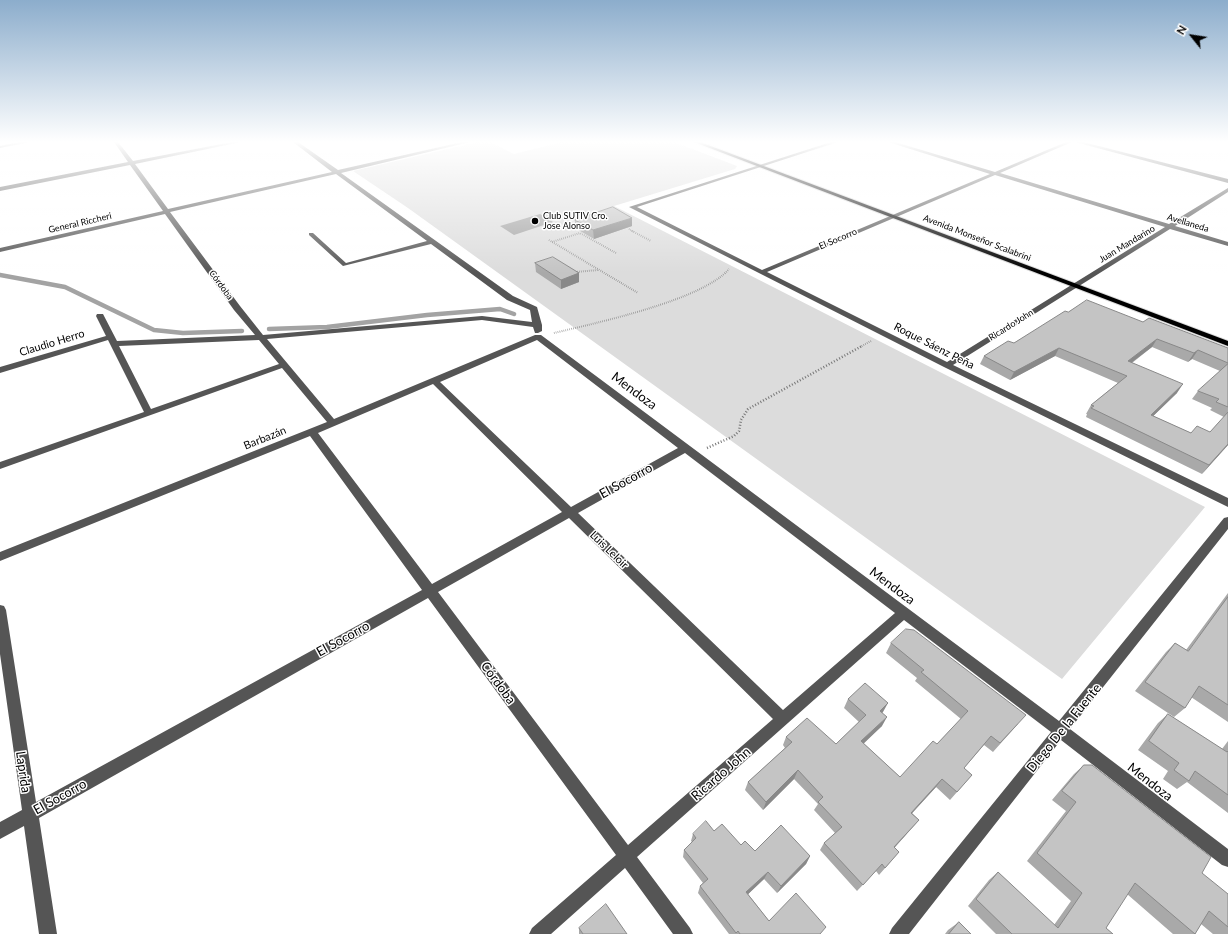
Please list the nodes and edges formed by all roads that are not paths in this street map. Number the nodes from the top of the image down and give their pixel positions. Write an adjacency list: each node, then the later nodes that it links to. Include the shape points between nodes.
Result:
1 (17, 186): 9 (street)
2 (149, 186): 11 (street, Córdoba)
3 (281, 186): 11 (street, General Riccheri)
4 (352, 186): 15 (street)
5 (699, 186): 18 (street, Roque Sáenz Peña, via 632,207)
6 (812, 186): 12 (main road, Avenida Monseñor Scalabrini)
7 (968, 186): 12 (street, El Socorro)
8 (1035, 186): 13 (street, Avellaneda)
9 (0, 189)
10 (1228, 190): 13 (street, Juan Mandarino)
11 (168, 212): 17 (street, General Riccheri); 22 (street, Córdoba, via 237,308)
12 (892, 216): 18 (street, El Socorro); 19 (main road, Avenida Monseñor Scalabrini)
13 (1171, 227): 16 (street, Avellaneda); 19 (street, Juan Mandarino)
14 (311, 234): 15 (street, via 345,265)
15 (430, 242): 21 (street, via 510,298 534,309)
16 (1228, 244)
17 (0, 250)
18 (762, 272): 26 (street, Roque Sáenz Peña)
19 (1074, 285): 24 (main road, Avenida Monseñor Scalabrini); 26 (street, Ricardo John)
20 (100, 316): 23 (street)
21 (538, 331): 22 (street, Claudio Herro, via 506,320 482,318); 28 (street, Barbazán); 32 (street, Mendoza)
22 (262, 337): 23 (street, Claudio Herro); 25 (street, Córdoba)
23 (112, 340): 27 (street, Claudio Herro); 29 (street)
24 (1228, 344)
25 (284, 365): 29 (street); 30 (street, Córdoba)
26 (947, 365): 34 (street, Roque Sáenz Peña)
27 (0, 370)
28 (434, 381): 30 (street, Barbazán); 35 (street, Luis Leloir)
29 (149, 413): 33 (street)
30 (332, 423): 31 (street, Barbazán)
31 (312, 432): 37 (street, Barbazán); 38 (street, Córdoba)
32 (690, 451): 35 (street, El Socorro); 40 (street, Mendoza)
33 (0, 466)
34 (1228, 503)
35 (570, 512): 38 (street, El Socorro); 41 (street, Luis Leloir)
36 (1228, 522): 42 (street, Diego De la Fuente)
37 (0, 557)
38 (430, 590): 43 (street, El Socorro); 45 (street, Córdoba)
39 (0, 610): 43 (street, Laprida)
40 (904, 613): 41 (street, Ricardo John); 42 (street, Mendoza)
41 (783, 720): 45 (street, Ricardo John)
42 (1062, 732): 46 (street, Mendoza); 50 (street, Diego De la Fuente)
43 (29, 815): 44 (street, El Socorro); 47 (street, Laprida)
44 (0, 831)
45 (626, 857): 48 (street, Ricardo John); 49 (street, Córdoba)
46 (1228, 859)
47 (48, 934)
48 (538, 934)
49 (684, 934)
50 (898, 934)

